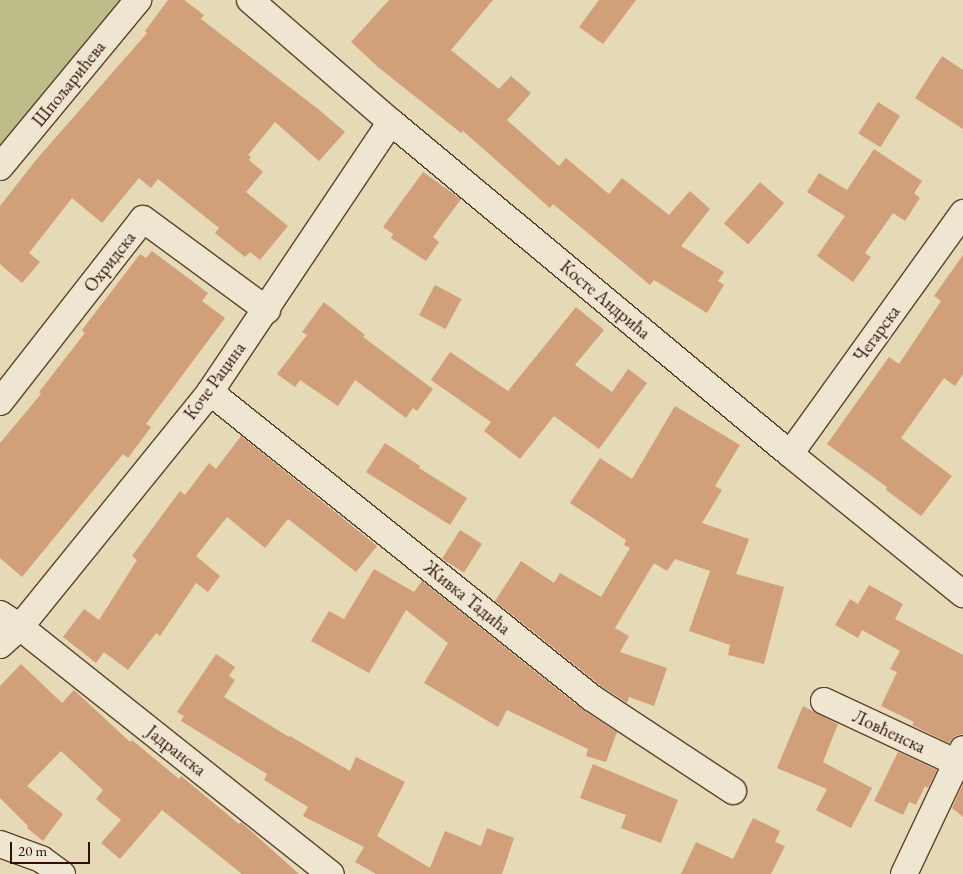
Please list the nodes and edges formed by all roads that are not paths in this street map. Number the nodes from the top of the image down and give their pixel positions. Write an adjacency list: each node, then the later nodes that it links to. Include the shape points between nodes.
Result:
1 (138, 0): 4 (street, Шпољарићева)
2 (250, 0): 3 (street, Косте Андрића)
3 (391, 122): 6 (street, Коче Рацина); 9 (street, Косте Андрића)
4 (0, 167)
5 (963, 213): 9 (street, Чегарска)
6 (267, 310): 7 (street, Коче Рацина); 8 (street, Охридска, via 143,219)
7 (210, 392): 11 (street, Коче Рацина); 15 (street, Живка Тадића, via 592,698)
8 (0, 402)
9 (790, 454): 10 (street, Косте Андрића)
10 (963, 594)
11 (10, 621): 12 (street); 18 (street, Јадранска)
12 (0, 645)
13 (824, 701): 14 (street, Ловћенска)
14 (959, 755): 19 (street, Ловћенска)
15 (733, 791)
16 (0, 844): 17 (street, via 41,860)
17 (62, 874)
18 (331, 874)
19 (904, 874)

